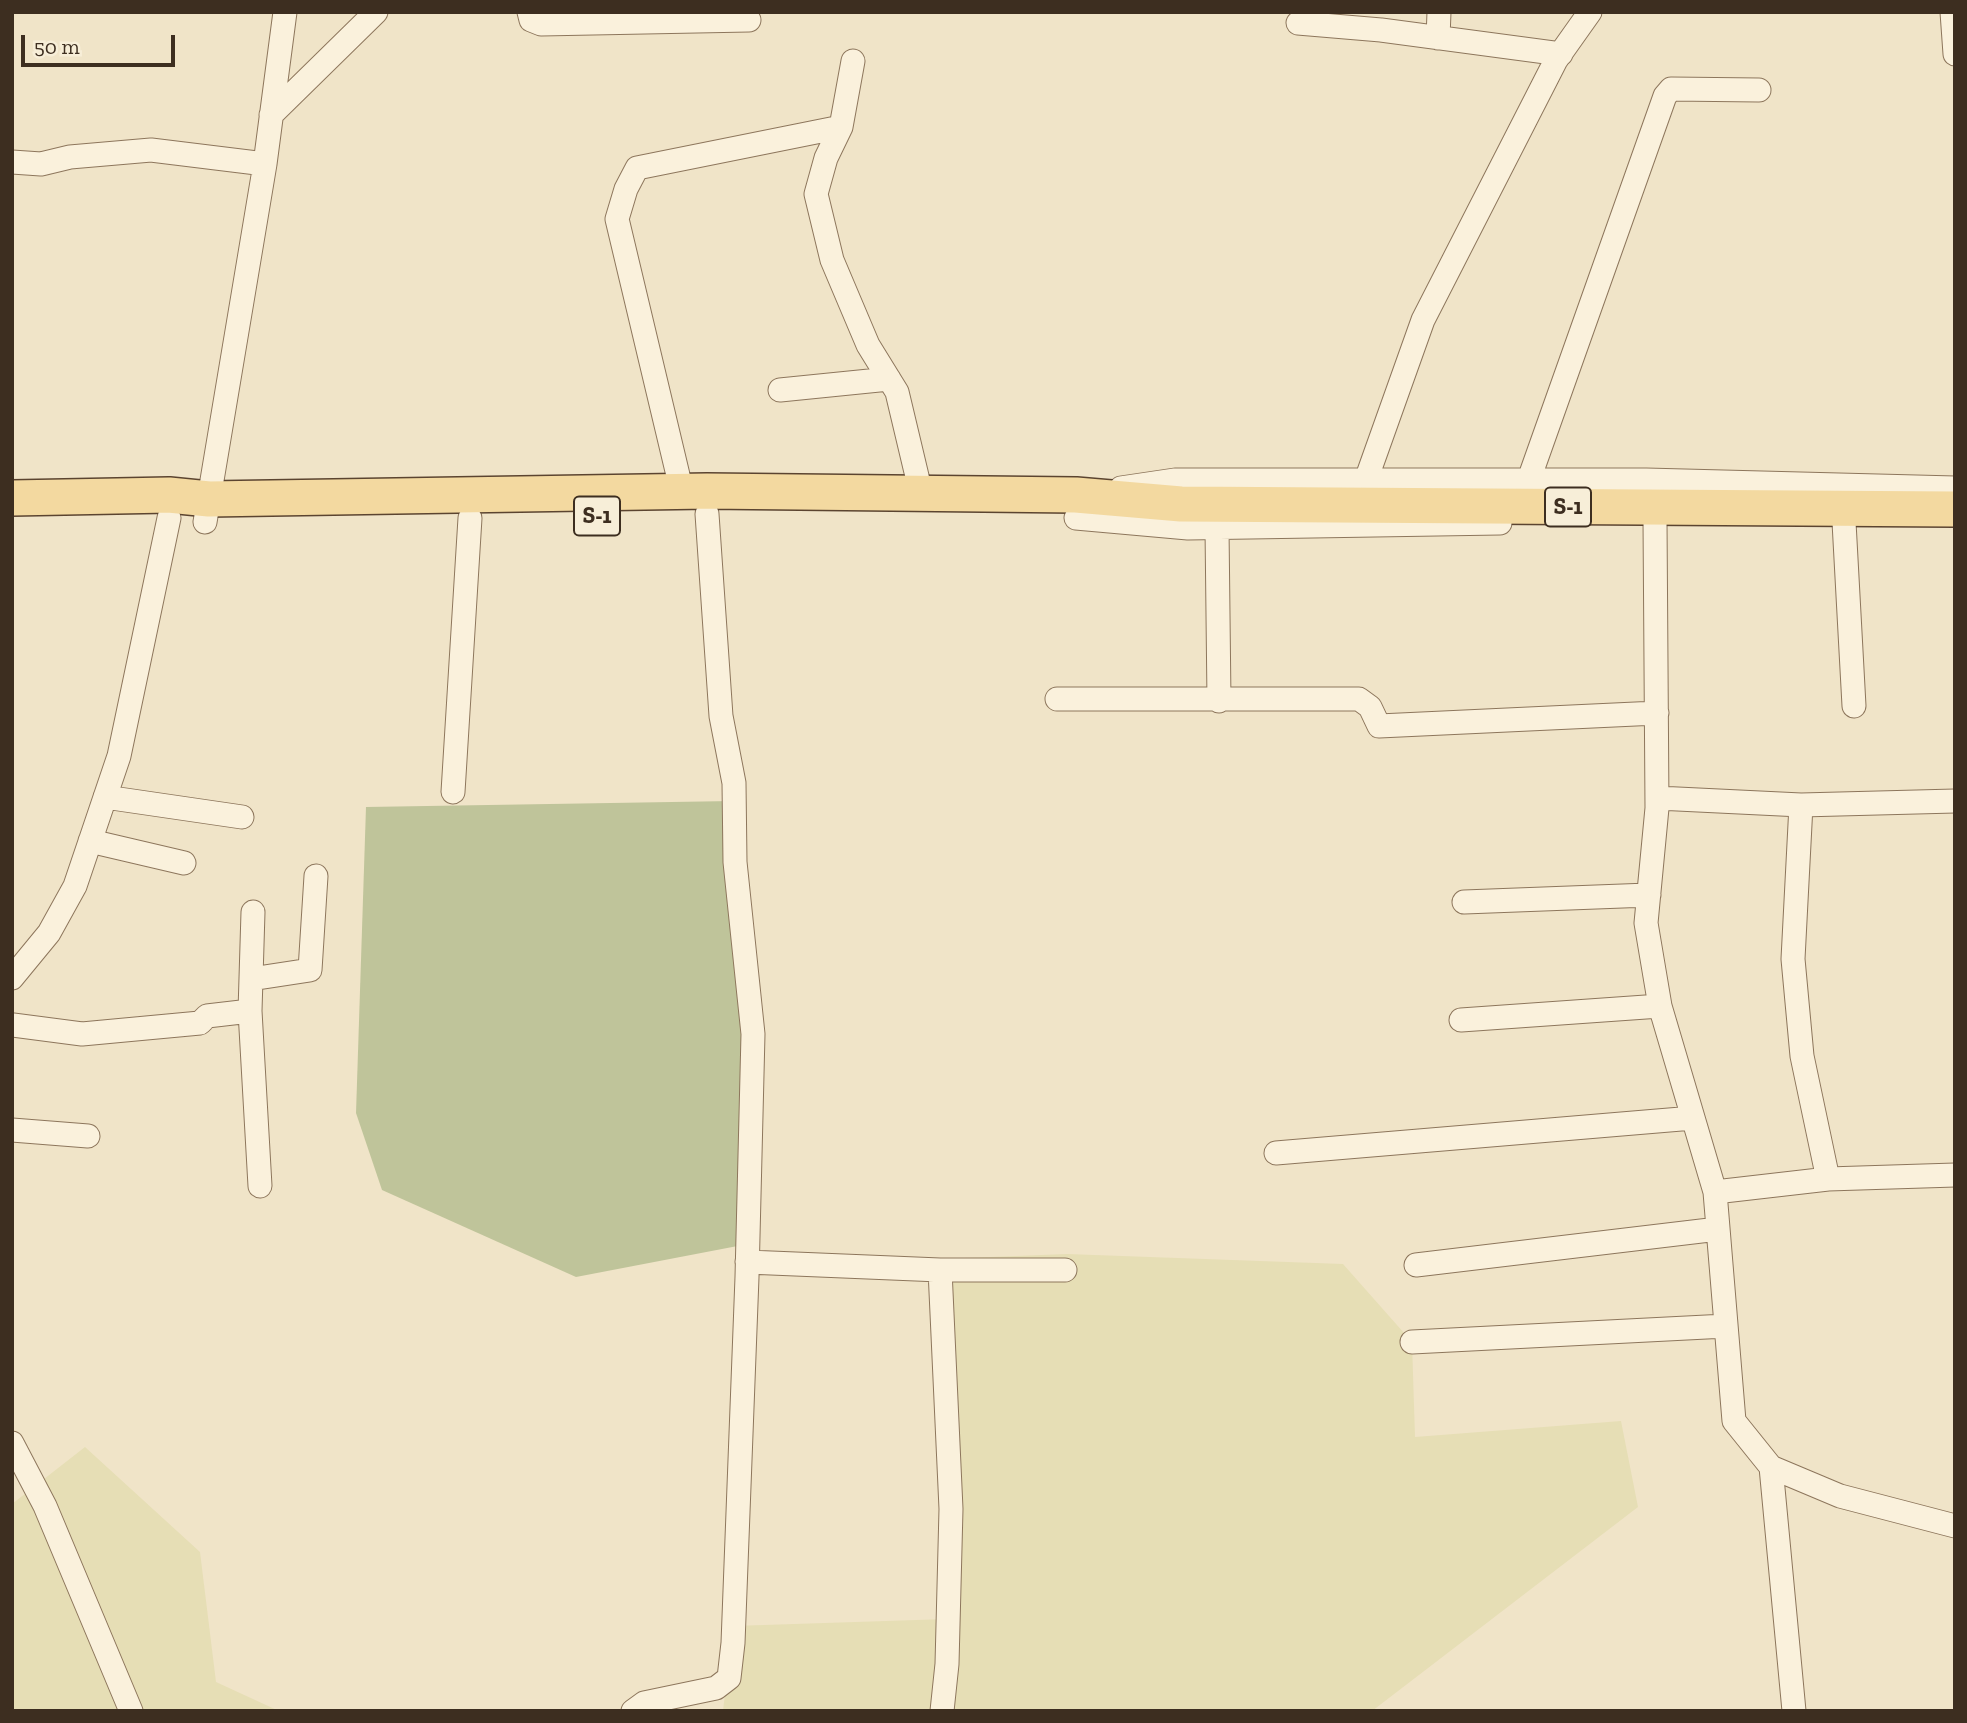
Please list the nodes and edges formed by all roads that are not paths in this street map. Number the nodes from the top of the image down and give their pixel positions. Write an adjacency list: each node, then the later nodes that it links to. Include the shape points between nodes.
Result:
1 (285, 12): 14 (street)
2 (376, 12): 14 (street)
3 (528, 12): 7 (street, via 530,20 541,24)
4 (1439, 12): 9 (street)
5 (1590, 12): 10 (street)
6 (1952, 12): 11 (street)
7 (748, 20)
8 (1298, 23): 9 (street)
9 (1438, 38): 10 (street)
10 (1561, 54): 20 (street, via 1423,320)
11 (1955, 54)
12 (853, 61): 15 (street)
13 (1759, 90): 21 (street, via 1671,89 1665,96)
14 (271, 115): 17 (street)
15 (841, 127): 18 (street, via 816,194 832,260 868,345); 25 (street, via 637,168 626,190 617,219)
16 (12, 162): 17 (street, via 41,164 151,150)
17 (265, 164): 28 (street)
18 (889, 379): 19 (street); 23 (street, via 897,392)
19 (780, 390)
20 (1366, 480): 21 (street); 26 (street, via 1175,481)
21 (1528, 482): 22 (street, via 1646,480)
22 (1955, 488)
23 (921, 493): 25 (main road, S-1); 26 (main road, S-1)
24 (12, 498): 28 (main road, S-1, via 169,495)
25 (695, 503): 26 (main road, S-1); 28 (main road, S-1); 30 (main road, S-1); 69 (street, via 721,716 734,783 734,862 753,1034)
26 (1076, 507): 27 (main road, S-1); 35 (street)
27 (1955, 509)
28 (207, 510): 29 (main road, S-1); 30 (main road, S-1)
29 (169, 517): 32 (main road, S-1); 41 (street, via 120,756)
30 (470, 518): 40 (street)
31 (1655, 520): 33 (street); 35 (street); 39 (street)
32 (12, 521)
33 (1844, 522): 34 (street); 38 (street)
34 (1955, 523)
35 (1217, 528): 37 (street)
36 (1057, 699): 37 (street)
37 (1219, 701): 39 (street, via 1359,699 1370,707 1379,726)
38 (1854, 706)
39 (1657, 713): 42 (street)
40 (453, 792)
41 (106, 797): 45 (street); 46 (street)
42 (1657, 798): 44 (street); 49 (street)
43 (1955, 801): 44 (street)
44 (1801, 804): 65 (street, via 1793,959 1802,1056)
45 (242, 817)
46 (90, 841): 47 (street); 52 (street, via 75,886 49,933)
47 (184, 863)
48 (316, 876): 53 (street, via 310,970)
49 (1649, 895): 50 (street); 55 (street, via 1646,923)
50 (1464, 902)
51 (253, 912): 53 (street)
52 (12, 978)
53 (251, 979): 56 (street)
54 (12, 1003): 58 (street)
55 (1660, 1006): 57 (street); 60 (street)
56 (250, 1011): 58 (street, via 207,1016 200,1023 82,1034); 66 (street)
57 (1461, 1020)
58 (13, 1025): 59 (street)
59 (12, 1031)
60 (1693, 1118): 63 (street); 67 (street)
61 (12, 1130): 62 (street)
62 (88, 1136)
63 (1276, 1153)
64 (1955, 1175): 65 (street)
65 (1828, 1179): 67 (street)
66 (260, 1186)
67 (1715, 1192): 68 (street)
68 (1718, 1229): 70 (street); 73 (street)
69 (747, 1262): 71 (street); 79 (street, via 729,1678 716,1688 643,1703)
70 (1416, 1265)
71 (940, 1270): 72 (street); 80 (street, via 951,1509)
72 (1065, 1270)
73 (1726, 1326): 74 (street); 76 (street, via 1734,1421)
74 (1412, 1342)
75 (12, 1443): 78 (street, via 45,1506)
76 (1771, 1467): 77 (street, via 1840,1496); 81 (street)
77 (1955, 1526)
78 (131, 1711)
79 (633, 1711)
80 (942, 1711)
81 (1794, 1711)

